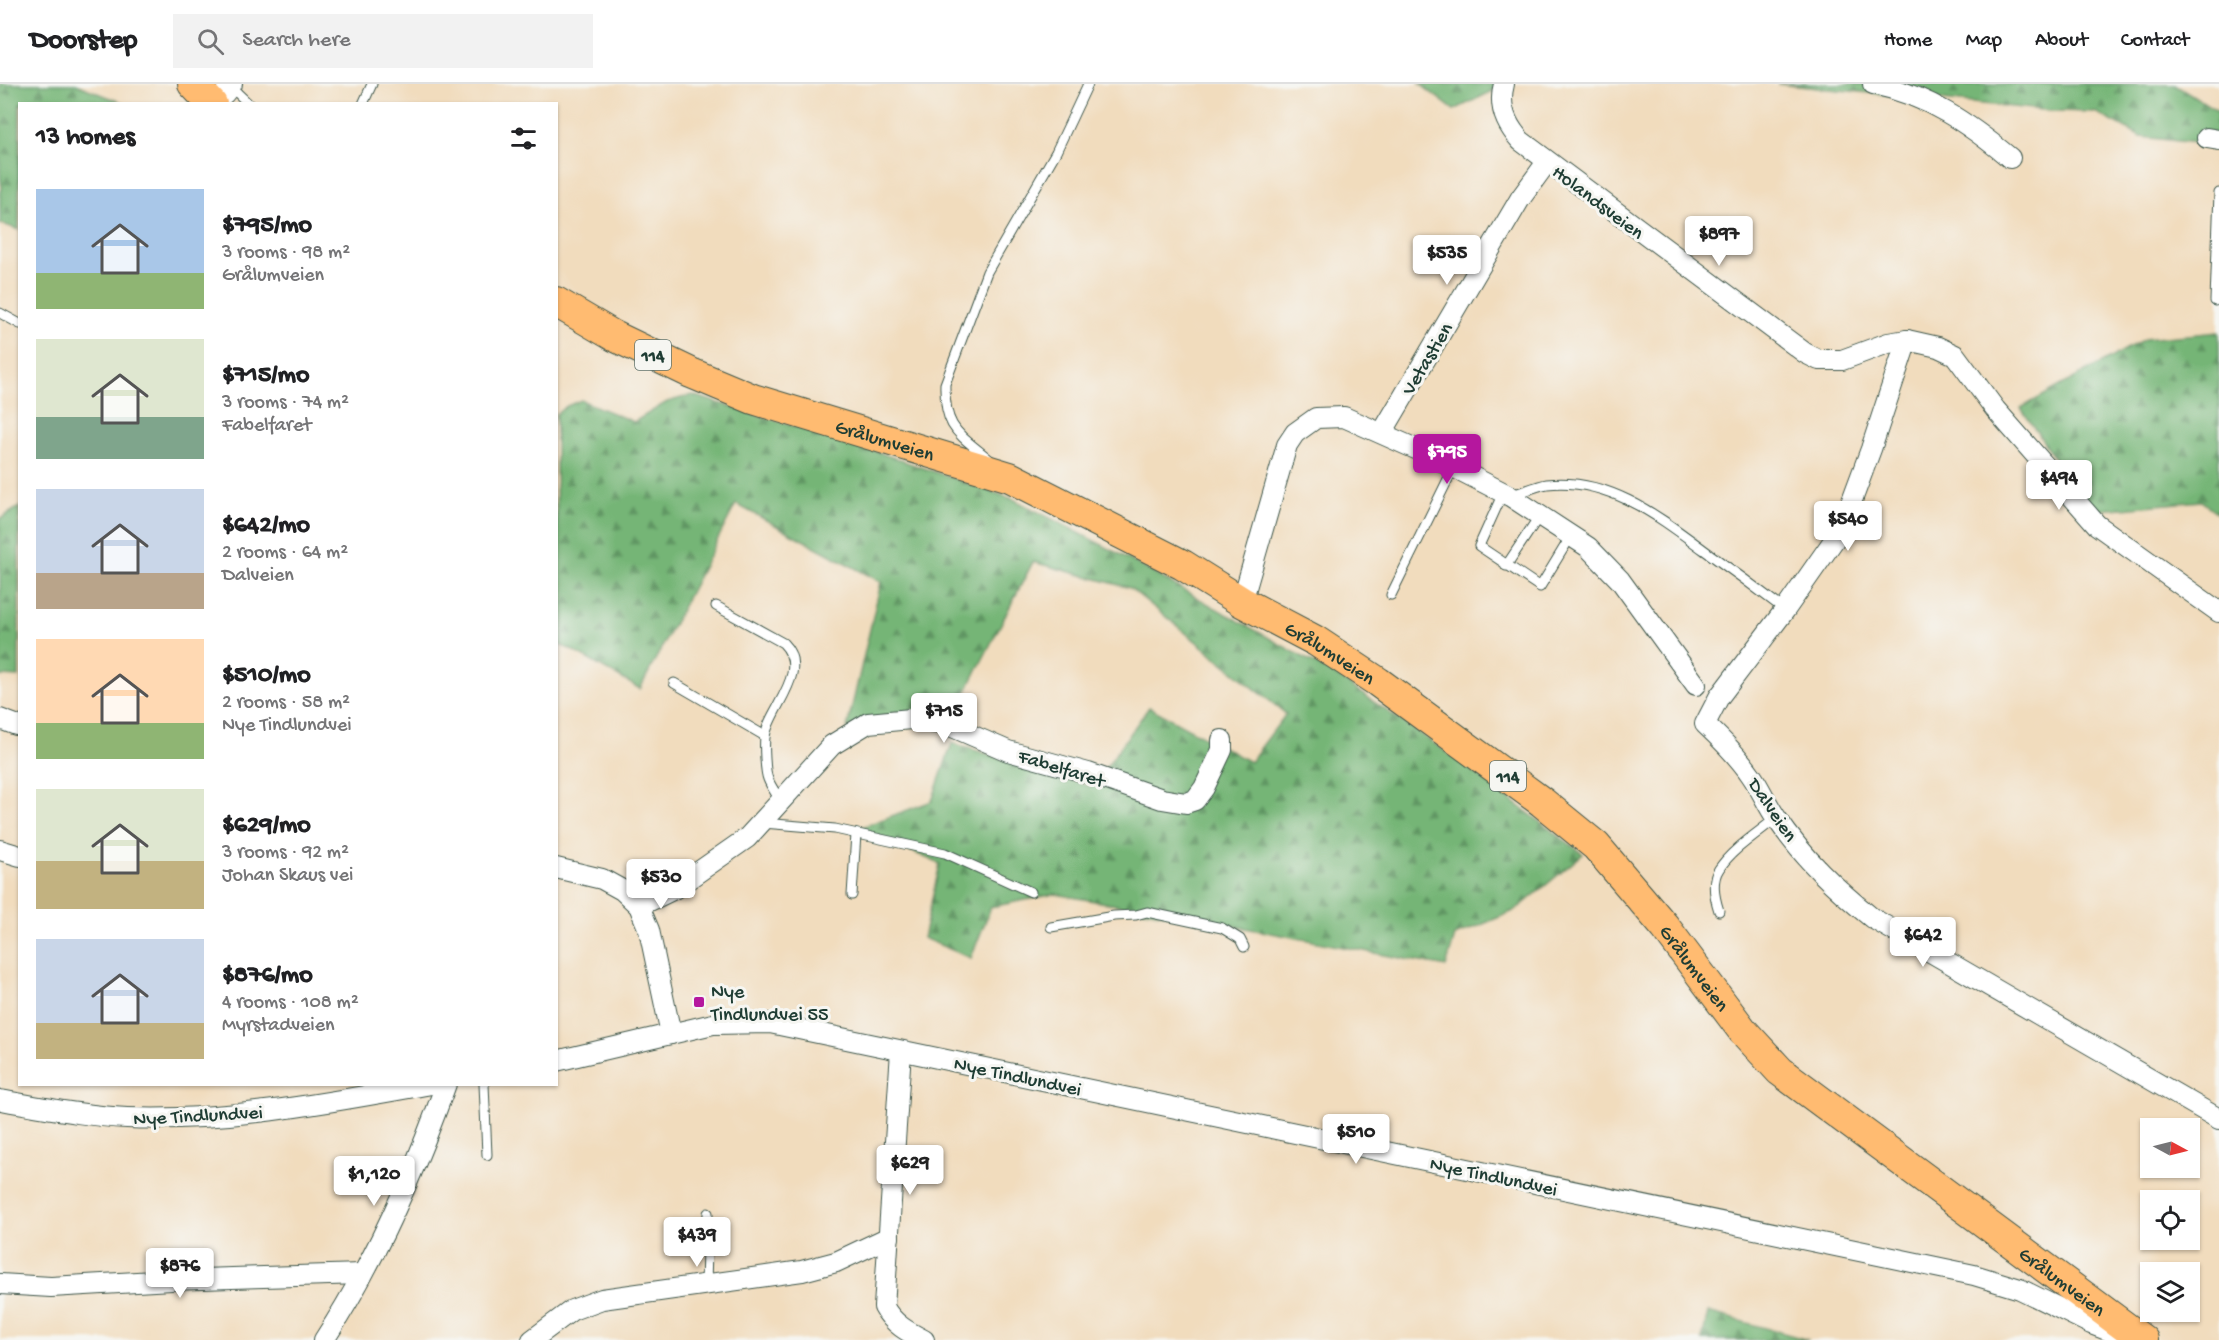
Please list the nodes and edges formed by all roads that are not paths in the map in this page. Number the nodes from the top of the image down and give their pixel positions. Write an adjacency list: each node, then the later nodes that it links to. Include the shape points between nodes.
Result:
1 (193, 84): 6 (main road)
2 (372, 84): 8 (lane)
3 (1088, 84): 19 (lane, via 1056,152 987,272 945,384 947,418 958,433)
4 (1504, 84): 10 (street, Holandsveien, via 1502,99 1507,123 1521,141)
5 (1873, 84): 9 (street, via 1933,103)
6 (225, 92): 7 (lane)
7 (245, 102)
8 (364, 102)
9 (2010, 158)
10 (1547, 162): 16 (street, Holandsveien, via 1819,360 1842,360); 17 (street, Vetastien, via 1520,199)
11 (2219, 193): 12 (lane)
12 (2215, 301)
13 (558, 303): 19 (main road, Grålumveien / 114, via 614,336 753,399)
14 (0, 313): 15 (lane)
15 (18, 323)
16 (1907, 340): 27 (street, Dalveien, via 1841,530); 28 (street, Holandsveien, via 1955,355 1995,409 2097,525)
17 (1382, 433): 18 (street); 25 (street, via 1332,416 1316,418 1295,433 1287,445)
18 (1454, 467): 20 (street); 24 (lane)
19 (1010, 477): 25 (main road, Grålumveien / 114, via 1183,565)
20 (1507, 494): 21 (street); 23 (lane, via 1479,546); 27 (lane, via 1546,484 1574,485 1631,501 1658,515)
21 (1540, 515): 22 (street); 23 (lane)
22 (1572, 536): 23 (lane, via 1540,587); 30 (street, via 1620,580)
23 (1506, 566)
24 (1391, 595)
25 (1242, 602): 60 (main road, Grålumveien / 114, via 1316,641 1378,682 1577,829 1616,868 1743,1031 1780,1071)
26 (716, 606): 31 (lane, via 790,650 793,672)
27 (1785, 610): 34 (street, Dalveien, via 1719,697 1705,724 1753,777)
28 (2219, 612)
29 (674, 683): 31 (lane)
30 (1696, 685)
31 (765, 736): 33 (lane, via 767,778)
32 (1222, 740): 33 (street, Fabelfaret, via 1222,750 1204,788 1195,800 1186,803 1008,751 948,725 911,719 868,723 832,745)
33 (780, 800): 35 (street, Fabelfaret)
34 (1776, 818): 43 (lane, via 1719,869 1715,899); 53 (street, Dalveien, via 1832,885 1872,918)
35 (760, 823): 36 (lane); 42 (street, Fabelfaret, via 712,865)
36 (856, 834): 40 (lane, via 945,854); 41 (lane)
37 (0, 850): 38 (street)
38 (18, 855)
39 (558, 868): 42 (street, via 602,879)
40 (1032, 892)
41 (852, 895)
42 (639, 906): 46 (street, via 649,930)
43 (1719, 912)
44 (1051, 927): 45 (lane, via 1147,912 1222,928 1240,939)
45 (1244, 947)
46 (671, 1034): 47 (street, Nye Tindlundvei, via 712,1024 770,1023); 48 (street, Nye Tindlundvei)
47 (901, 1051): 56 (street); 60 (street, Nye Tindlundvei, via 1974,1275 2020,1289 2115,1335)
48 (558, 1061)
49 (419, 1086): 52 (street, Nye Tindlundvei, via 275,1110 162,1119 86,1115)
50 (445, 1086): 57 (street, via 421,1151)
51 (484, 1086): 54 (lane)
52 (0, 1100)
53 (2219, 1119)
54 (487, 1155)
55 (708, 1213): 59 (lane)
56 (889, 1237): 59 (street, via 819,1267); 63 (street, via 884,1307 899,1326)
57 (362, 1274): 58 (street, via 51,1287); 61 (street)
58 (0, 1284)
59 (706, 1285): 62 (street, via 589,1303 572,1310)
60 (2141, 1339)
61 (324, 1340)
62 (532, 1340)
63 (924, 1340)

